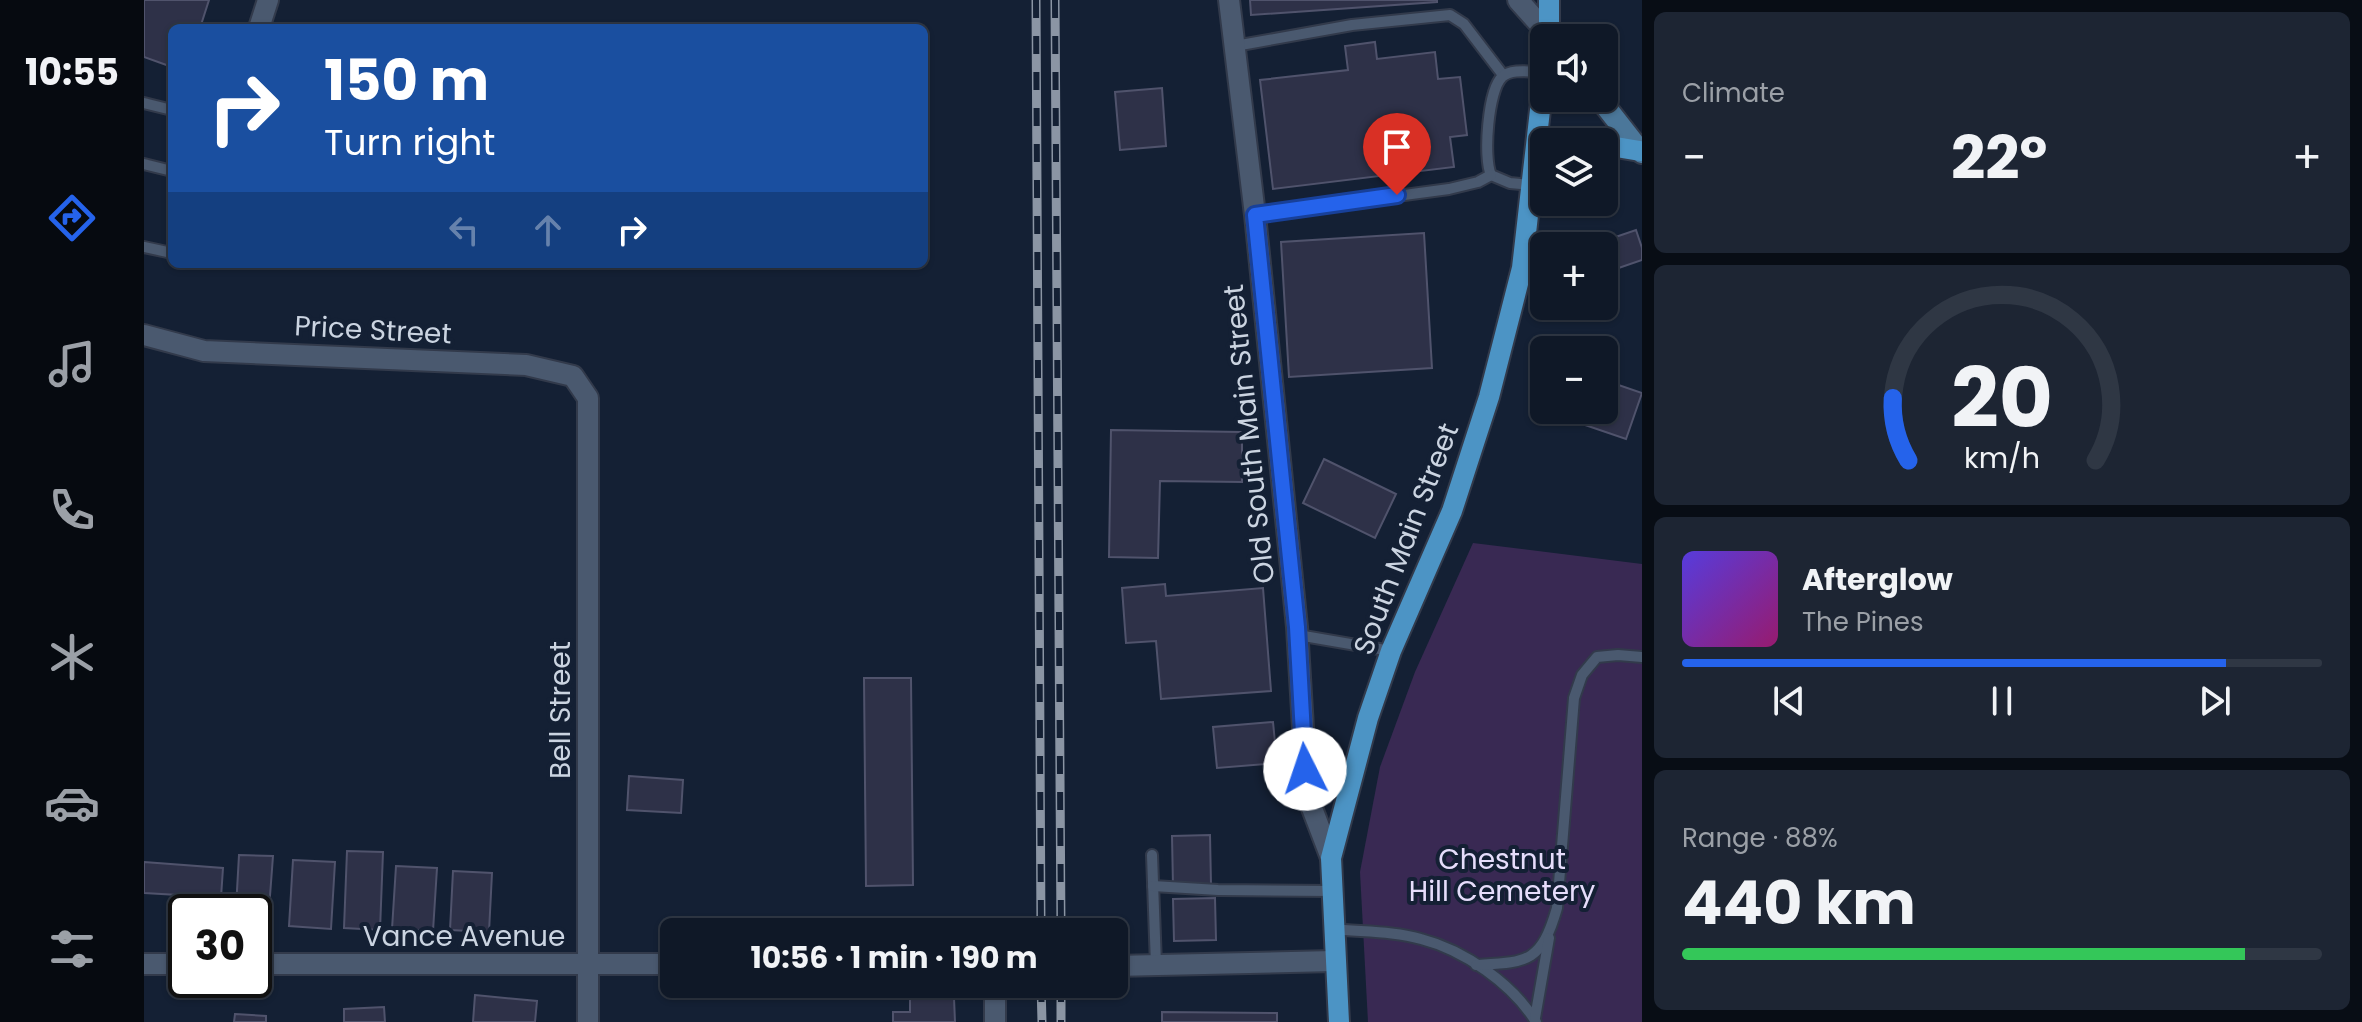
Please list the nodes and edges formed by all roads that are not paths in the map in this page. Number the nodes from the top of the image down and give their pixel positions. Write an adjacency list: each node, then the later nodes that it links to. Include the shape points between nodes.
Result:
1 (268, 0): 5 (street)
2 (1229, 0): 8 (street, Old South Main Street)
3 (1518, 0): 6 (street)
4 (1549, 0): 7 (main road)
5 (260, 24)
6 (1539, 24)
7 (1550, 24)
8 (1235, 46): 10 (lane, via 1352,25 1450,15 1464,24); 20 (street, Old South Main Street)
9 (1530, 72): 10 (lane)
10 (1503, 75): 18 (lane, via 1492,100 1486,151)
11 (144, 103): 12 (lane)
12 (168, 109)
13 (1610, 112): 15 (street)
14 (1618, 148): 15 (main road)
15 (1641, 152)
16 (144, 164): 17 (lane)
17 (168, 170)
18 (1491, 175): 19 (lane, via 1510,183); 20 (lane, via 1449,189)
19 (1530, 181)
20 (1255, 215): 26 (street, Old South Main Street)
21 (1531, 216): 27 (main road, South Main Street, via 1489,397 1452,511)
22 (144, 247): 23 (lane)
23 (168, 252)
24 (144, 335): 25 (street, Price Street, via 204,351 526,365 573,376)
25 (588, 398): 36 (street, Bell Street)
26 (1298, 635): 27 (lane); 30 (street, Old South Main Street, via 1307,795)
27 (1391, 651): 30 (main road, South Main Street)
28 (1642, 657): 34 (lane, via 1597,657 1582,675 1574,698 1557,908)
29 (1152, 855): 31 (lane)
30 (1331, 858): 32 (main road, South Main Street)
31 (1153, 886): 32 (lane); 41 (lane)
32 (1332, 891): 33 (main road, South Main Street)
33 (1333, 929): 35 (main road, South Main Street); 42 (lane, via 1420,938)
34 (1550, 932): 42 (lane, via 1537,953 1516,962); 45 (lane)
35 (1334, 961): 41 (street); 48 (main road, South Main Street)
36 (588, 963): 39 (street, Vance Avenue); 40 (street, Vance Avenue); 46 (street, Bell Street)
37 (144, 964): 38 (street)
38 (168, 964)
39 (272, 964)
40 (660, 964)
41 (1156, 965): 43 (street)
42 (1476, 965): 45 (lane, via 1500,979)
43 (1128, 966)
44 (995, 998): 47 (street)
45 (1535, 1020)
46 (588, 1022)
47 (995, 1022)
48 (1339, 1022)

